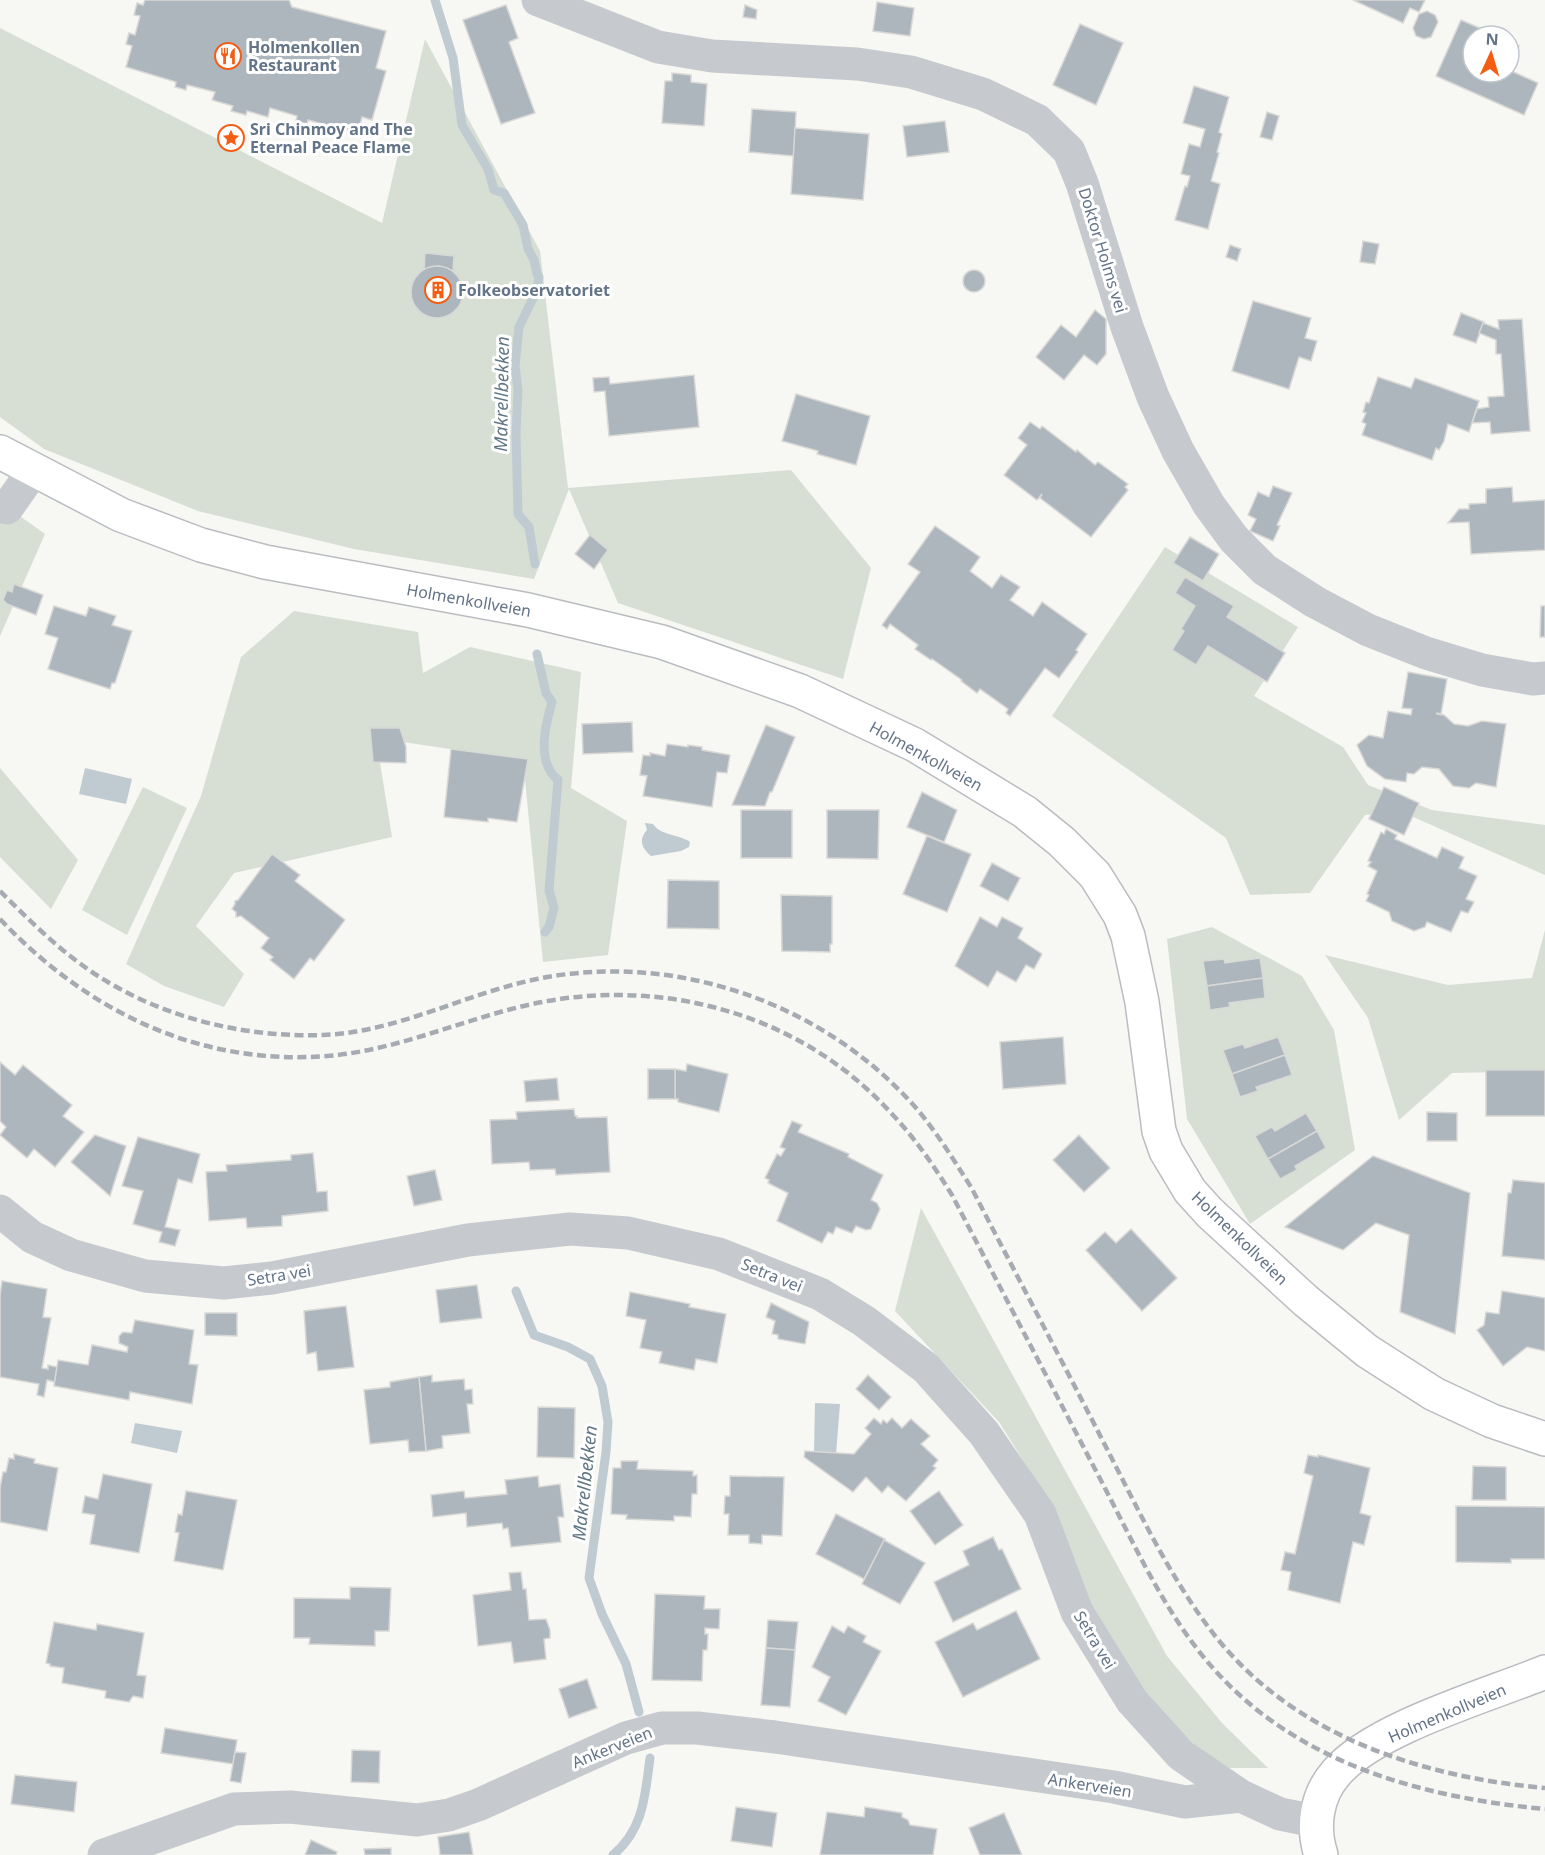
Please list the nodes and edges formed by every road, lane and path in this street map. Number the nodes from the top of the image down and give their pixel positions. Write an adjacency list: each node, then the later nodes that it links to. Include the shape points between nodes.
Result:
1 (538, 0): 5 (street, Doktor Holms vei, via 658,47 712,56 857,64 911,72 983,94 1037,120 1069,151 1153,397 1178,452 1234,539 1265,570 1368,630 1482,670)
2 (0, 452): 3 (main road, Holmenkollveien)
3 (33, 471): 4 (street, via 8,508); 7 (main road, Holmenkollveien, via 121,515 201,545 254,559 528,610 673,646 800,690 915,745 1025,812 1095,875 1120,915 1143,1002 1159,1131 1190,1191 1306,1302 1367,1352 1434,1394 1492,1421)
4 (0, 506)
5 (1545, 678)
6 (0, 1211): 9 (street, Setra vei, via 32,1238 71,1255 145,1276 224,1283 272,1278 468,1240 570,1229 628,1233 719,1254 820,1294 864,1321 926,1368 984,1433 1040,1514 1077,1612 1132,1701 1181,1755)
7 (1545, 1439)
8 (1545, 1672): 10 (main road, Holmenkollveien, via 1432,1716 1373,1744 1336,1773 1323,1793)
9 (1240, 1796): 10 (street, Setra vei, via 1280,1814); 11 (street, Ankerveien, via 1185,1802 1114,1787 776,1737 662,1728 626,1738 448,1815 417,1820 290,1807 234,1809)
10 (1315, 1821): 12 (main road, Holmenkollveien)
11 (104, 1855)
12 (1321, 1855)

